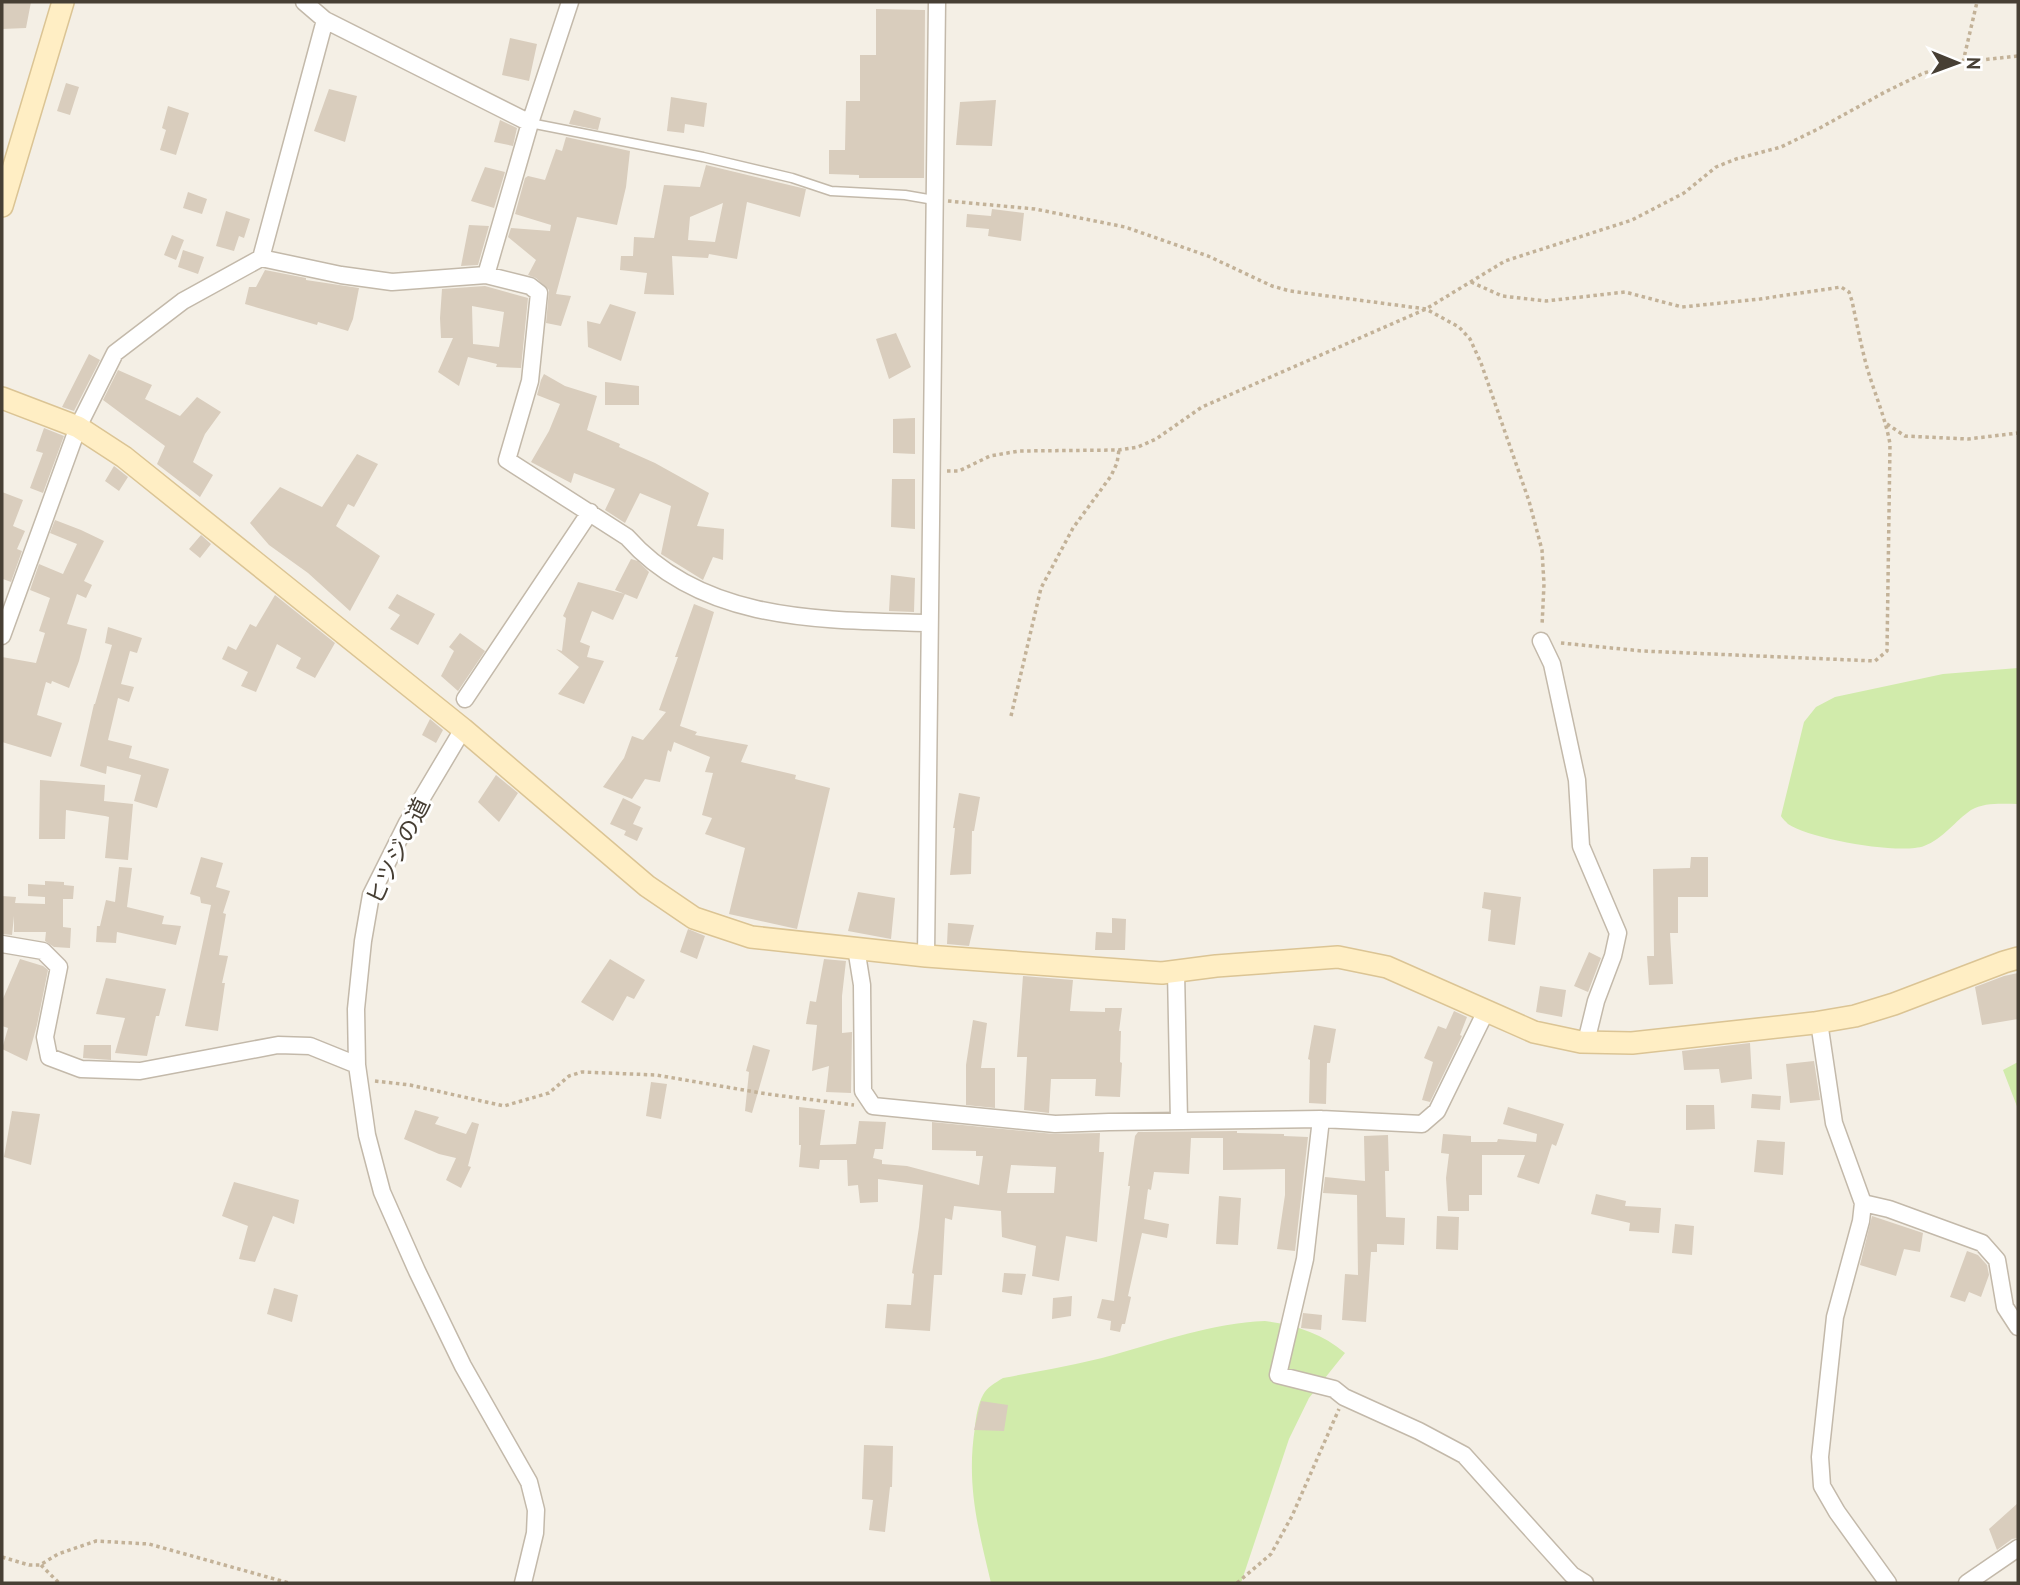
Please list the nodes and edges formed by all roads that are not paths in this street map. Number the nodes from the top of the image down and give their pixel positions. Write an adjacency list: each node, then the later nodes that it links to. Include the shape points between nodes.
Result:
1 (63, 2): 8 (street, via 14,153)
2 (304, 2): 5 (street)
3 (570, 2): 6 (street)
4 (937, 2): 7 (street)
5 (325, 20): 6 (street); 9 (street)
6 (530, 123): 7 (lane, via 703,156 831,191); 10 (street)
7 (934, 200): 14 (street)
8 (2, 206)
9 (261, 258): 10 (street, via 392,282); 12 (street, via 183,301 116,353)
10 (486, 275): 13 (street, via 530,286 539,293 530,381 507,460)
11 (2, 398): 12 (street)
12 (78, 427): 15 (street); 18 (street, via 124,457)
13 (590, 512): 14 (street, via 685,583 732,604 801,617); 17 (street)
14 (929, 623): 21 (street)
15 (2, 636)
16 (1541, 641): 26 (street, via 1552,664 1577,780 1581,846 1618,933)
17 (465, 699)
18 (463, 729): 20 (street, via 647,886 694,918 751,937); 27 (street, ヒツジの道, via 371,895 356,1009)
19 (2, 944): 27 (street, via 43,951 59,967 44,1037 49,1057 81,1069 141,1071 278,1045 310,1046)
20 (856, 948): 21 (street); 29 (street, via 862,985 863,1091 873,1107 1055,1124)
21 (926, 956): 23 (street)
22 (2018, 958): 25 (street, via 1894,1004)
23 (1176, 971): 24 (street, via 1338,957 1387,967); 29 (street)
24 (1486, 1011): 26 (street, via 1534,1032); 28 (street, via 1437,1111 1422,1124)
25 (1819, 1022): 26 (street, via 1632,1042); 30 (street, via 1834,1123)
26 (1586, 1042)
27 (358, 1072): 33 (street, ヒツジの道, via 367,1135 382,1192 463,1366 529,1482 536,1510 535,1533)
28 (1321, 1119): 29 (street); 34 (street, via 1305,1259 1278,1375 1334,1389 1464,1455)
29 (1179, 1121)
30 (1863, 1203): 31 (street, via 1982,1243 1997,1260 2006,1307); 35 (street, via 1835,1317 1820,1457 1822,1486)
31 (2018, 1327)
32 (2018, 1548): 36 (street)
33 (523, 1583)
34 (1585, 1583)
35 (1888, 1583)
36 (1967, 1583)

